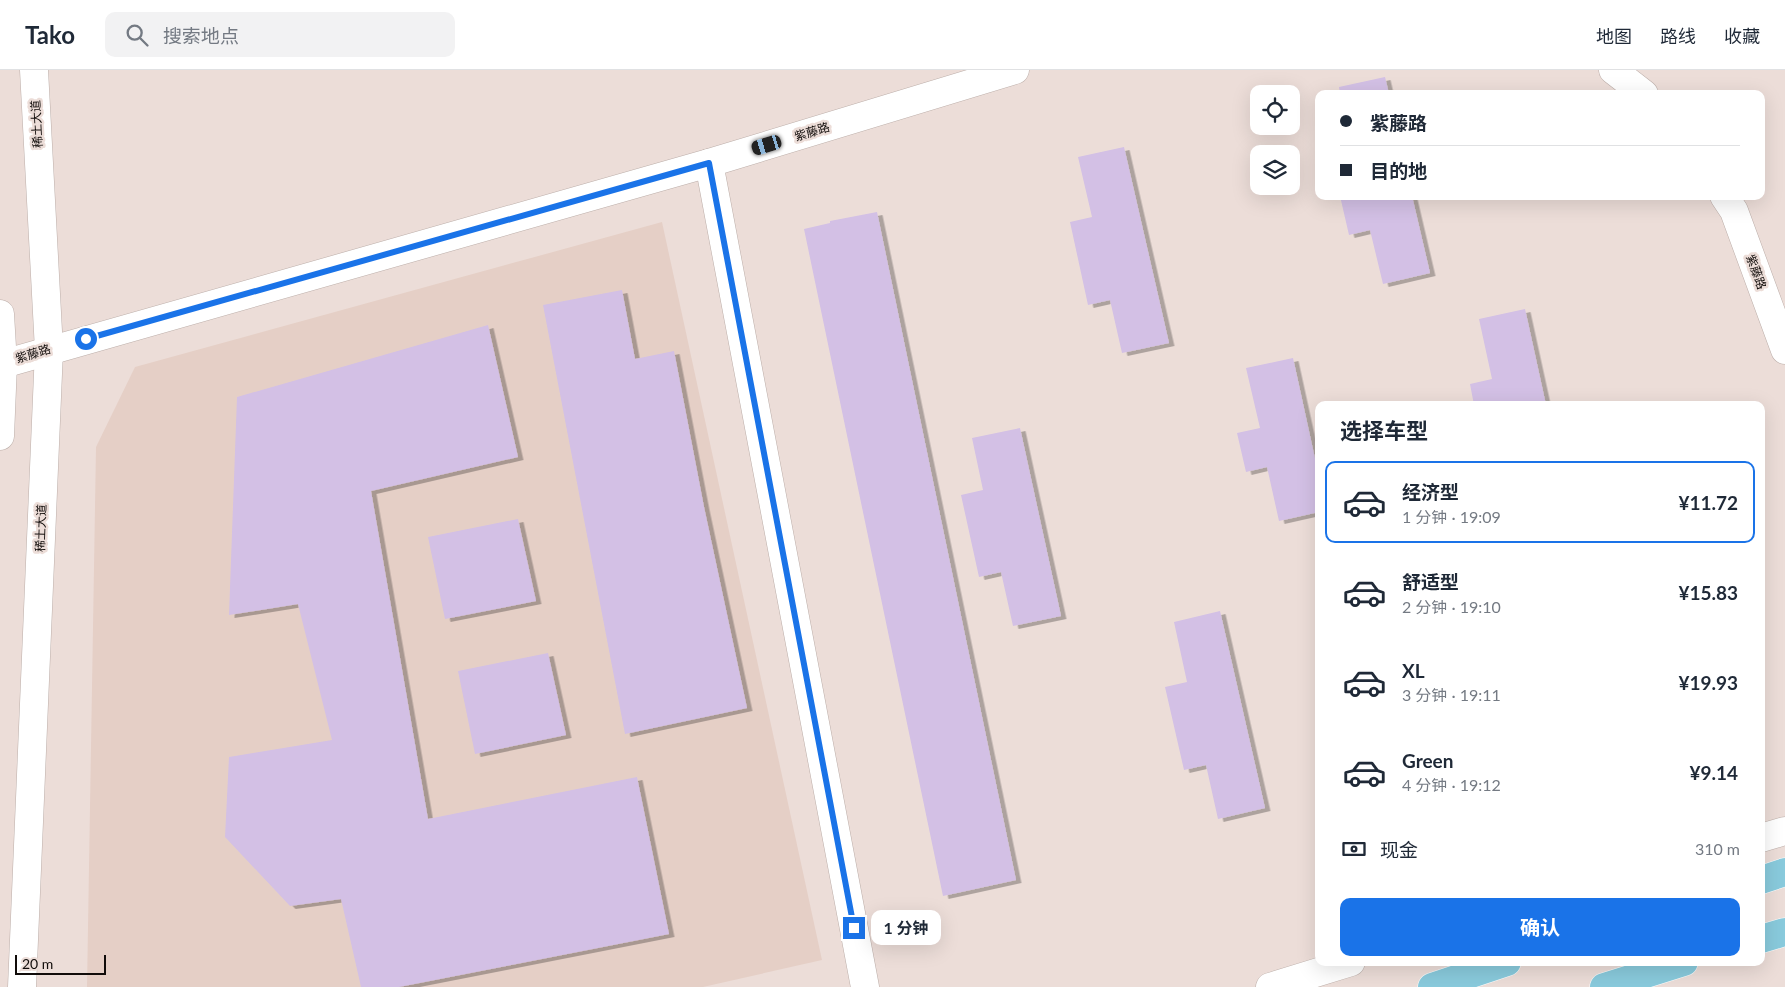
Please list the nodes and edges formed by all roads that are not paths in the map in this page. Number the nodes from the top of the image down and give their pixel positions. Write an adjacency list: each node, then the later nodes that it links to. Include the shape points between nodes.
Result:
1 (34, 70): 8 (street, 稀土大道)
2 (1015, 70): 5 (street, 紫藤路)
3 (1613, 70): 4 (street)
4 (1639, 90)
5 (709, 163): 8 (street, 紫藤路); 22 (street)
6 (1727, 200): 9 (street, 紫藤路, via 1734,211)
7 (0, 314): 10 (street)
8 (49, 350): 10 (street, 紫藤路); 21 (street, 稀土大道)
9 (1785, 350)
10 (3, 364): 11 (street)
11 (0, 436)
12 (1785, 831): 13 (street)
13 (1765, 837)
14 (1785, 872): 15 (main road)
15 (1765, 879)
16 (1785, 932): 17 (main road)
17 (1765, 938)
18 (1338, 966): 23 (street)
19 (1495, 966): 24 (main road)
20 (1671, 966): 25 (main road)
21 (22, 987)
22 (865, 987)
23 (1270, 987)
24 (1432, 987)
25 (1604, 987)

